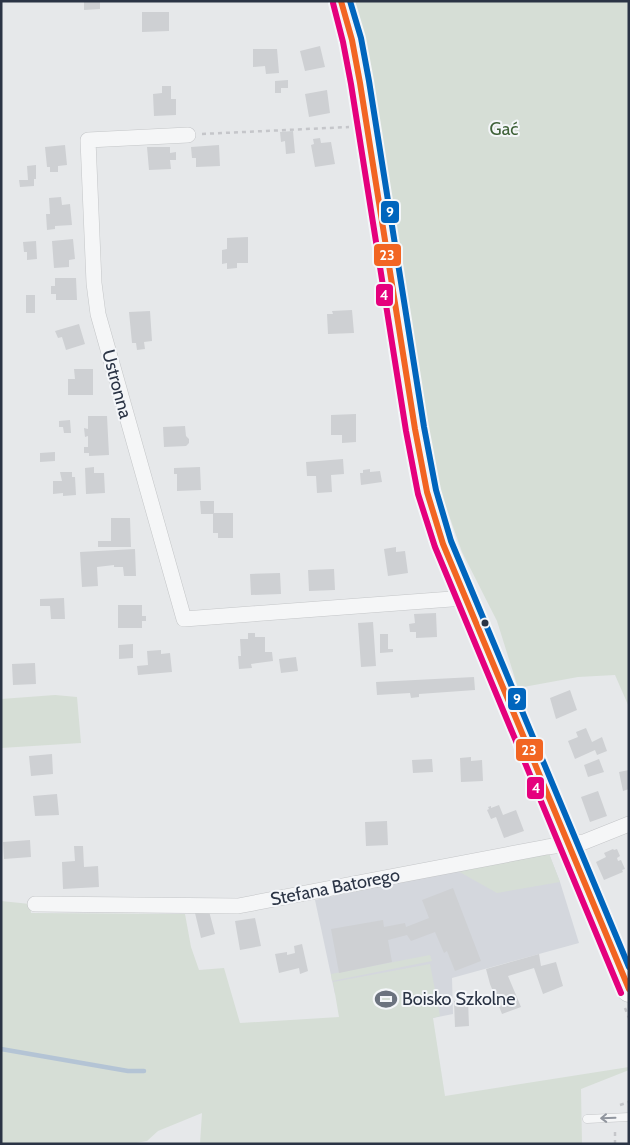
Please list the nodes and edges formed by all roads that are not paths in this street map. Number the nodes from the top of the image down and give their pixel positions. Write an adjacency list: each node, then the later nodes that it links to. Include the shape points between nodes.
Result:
1 (341, 1): 3 (main road, via 352,40 426,485 440,536)
2 (188, 135): 3 (street, Ustronna, via 88,140 98,314 184,619)
3 (466, 598): 5 (main road)
4 (629, 824): 5 (street, Stefana Batorego, via 584,842)
5 (569, 844): 6 (street, Stefana Batorego, via 238,906); 7 (main road)
6 (35, 904)
7 (629, 990)
8 (629, 1117): 9 (lane, one-way to 9)
9 (587, 1119)

